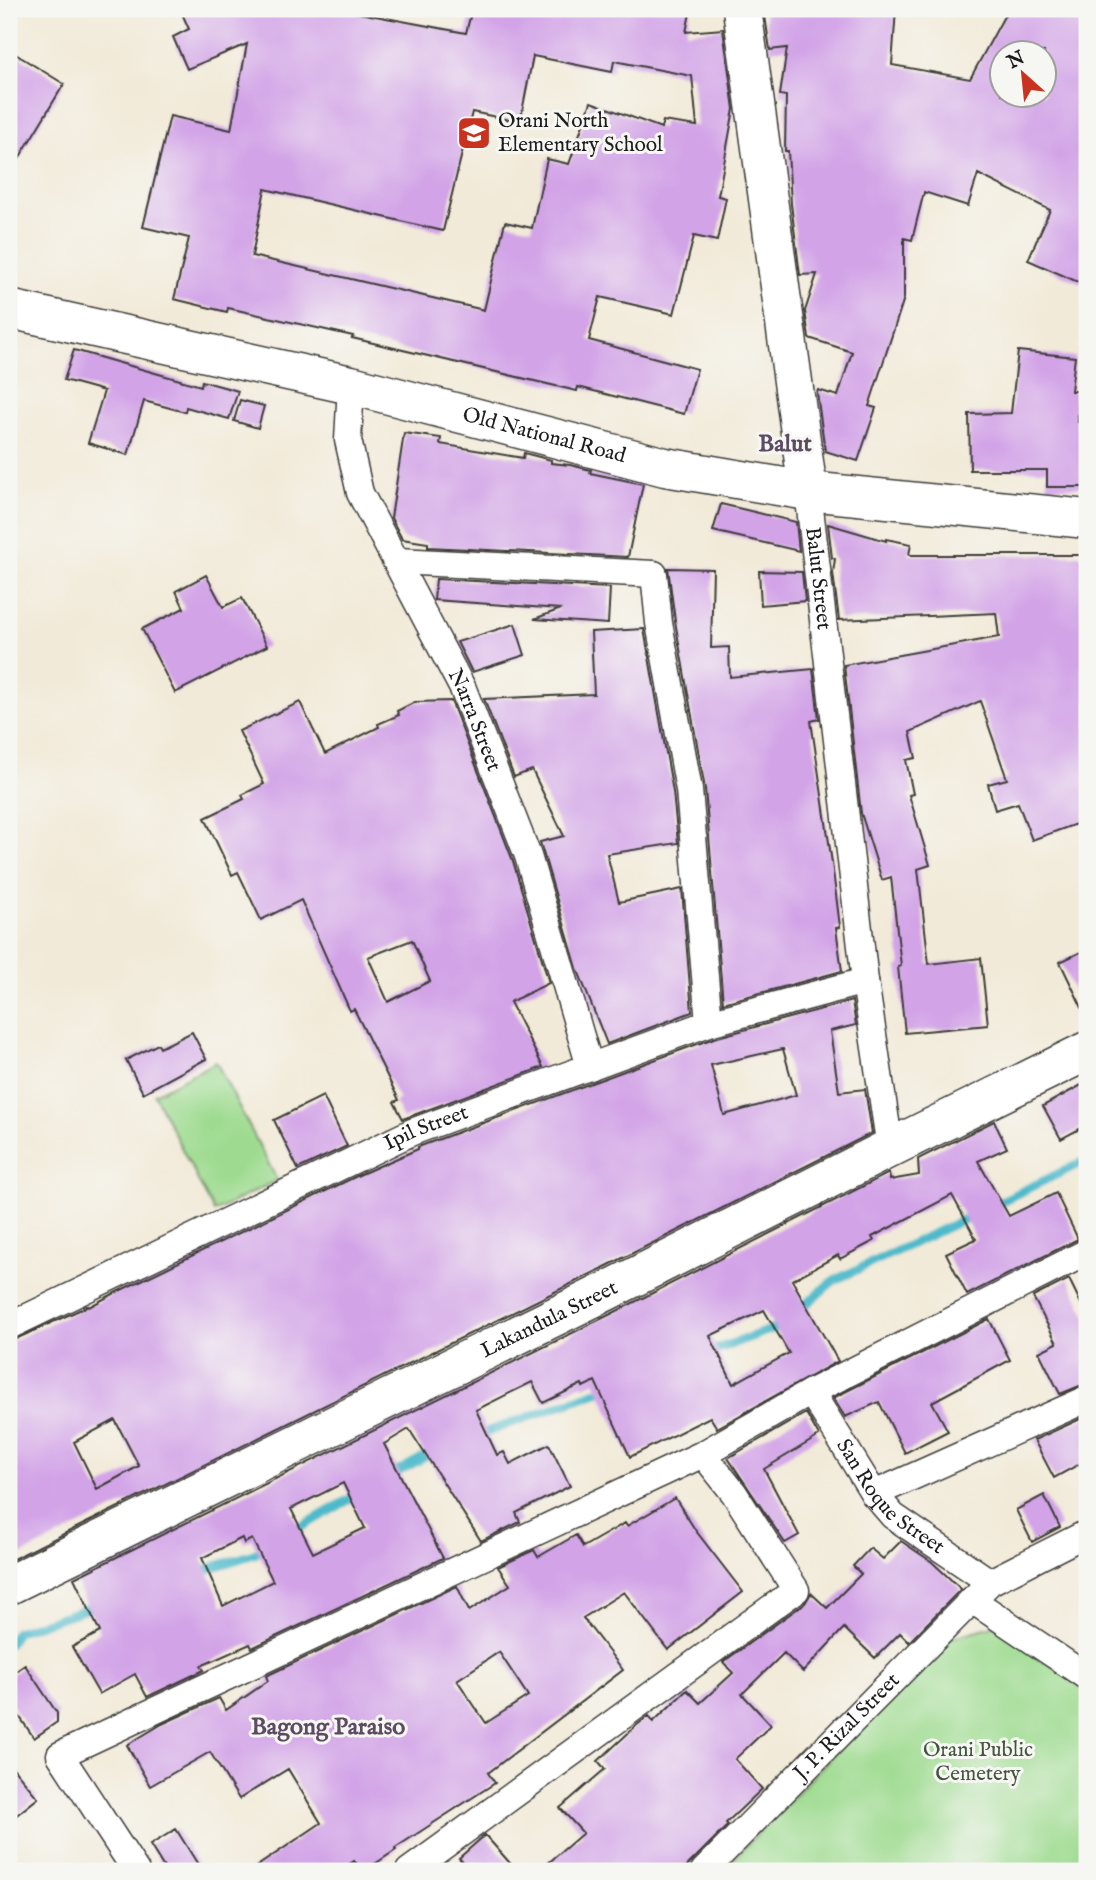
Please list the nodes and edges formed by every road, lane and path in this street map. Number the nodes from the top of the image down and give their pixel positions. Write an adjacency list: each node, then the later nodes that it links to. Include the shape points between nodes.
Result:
1 (742, 9): 4 (street, Balut Street)
2 (9, 309): 3 (street, Old National Road)
3 (351, 385): 4 (street, Old National Road, via 665,467); 6 (street, Narra Street, via 348,440 360,493)
4 (808, 491): 5 (street, Old National Road); 7 (street, Balut Street)
5 (1087, 519)
6 (397, 561): 8 (street, via 654,574 689,790); 10 (street, Narra Street, via 463,688 523,843)
7 (865, 981): 8 (street, Ipil Street); 11 (street, Balut Street)
8 (709, 1023): 10 (street, Ipil Street)
9 (1087, 1051): 11 (street, Lakandula Street)
10 (590, 1067): 13 (street, Ipil Street, via 412,1132)
11 (890, 1148): 19 (street, Lakandula Street)
12 (1087, 1252): 14 (street)
13 (9, 1326)
14 (811, 1392): 16 (street); 17 (street, San Roque Street)
15 (1087, 1399): 17 (street)
16 (703, 1454): 22 (street, via 60,1755); 23 (street, via 734,1493 796,1590)
17 (874, 1494): 20 (street, San Roque Street, via 893,1516)
18 (1087, 1533): 20 (street, J. P. Rizal Street)
19 (9, 1585)
20 (981, 1591): 21 (street, San Roque Street); 24 (street, J. P. Rizal Street)
21 (1087, 1677)
22 (136, 1871)
23 (409, 1871)
24 (704, 1871)

